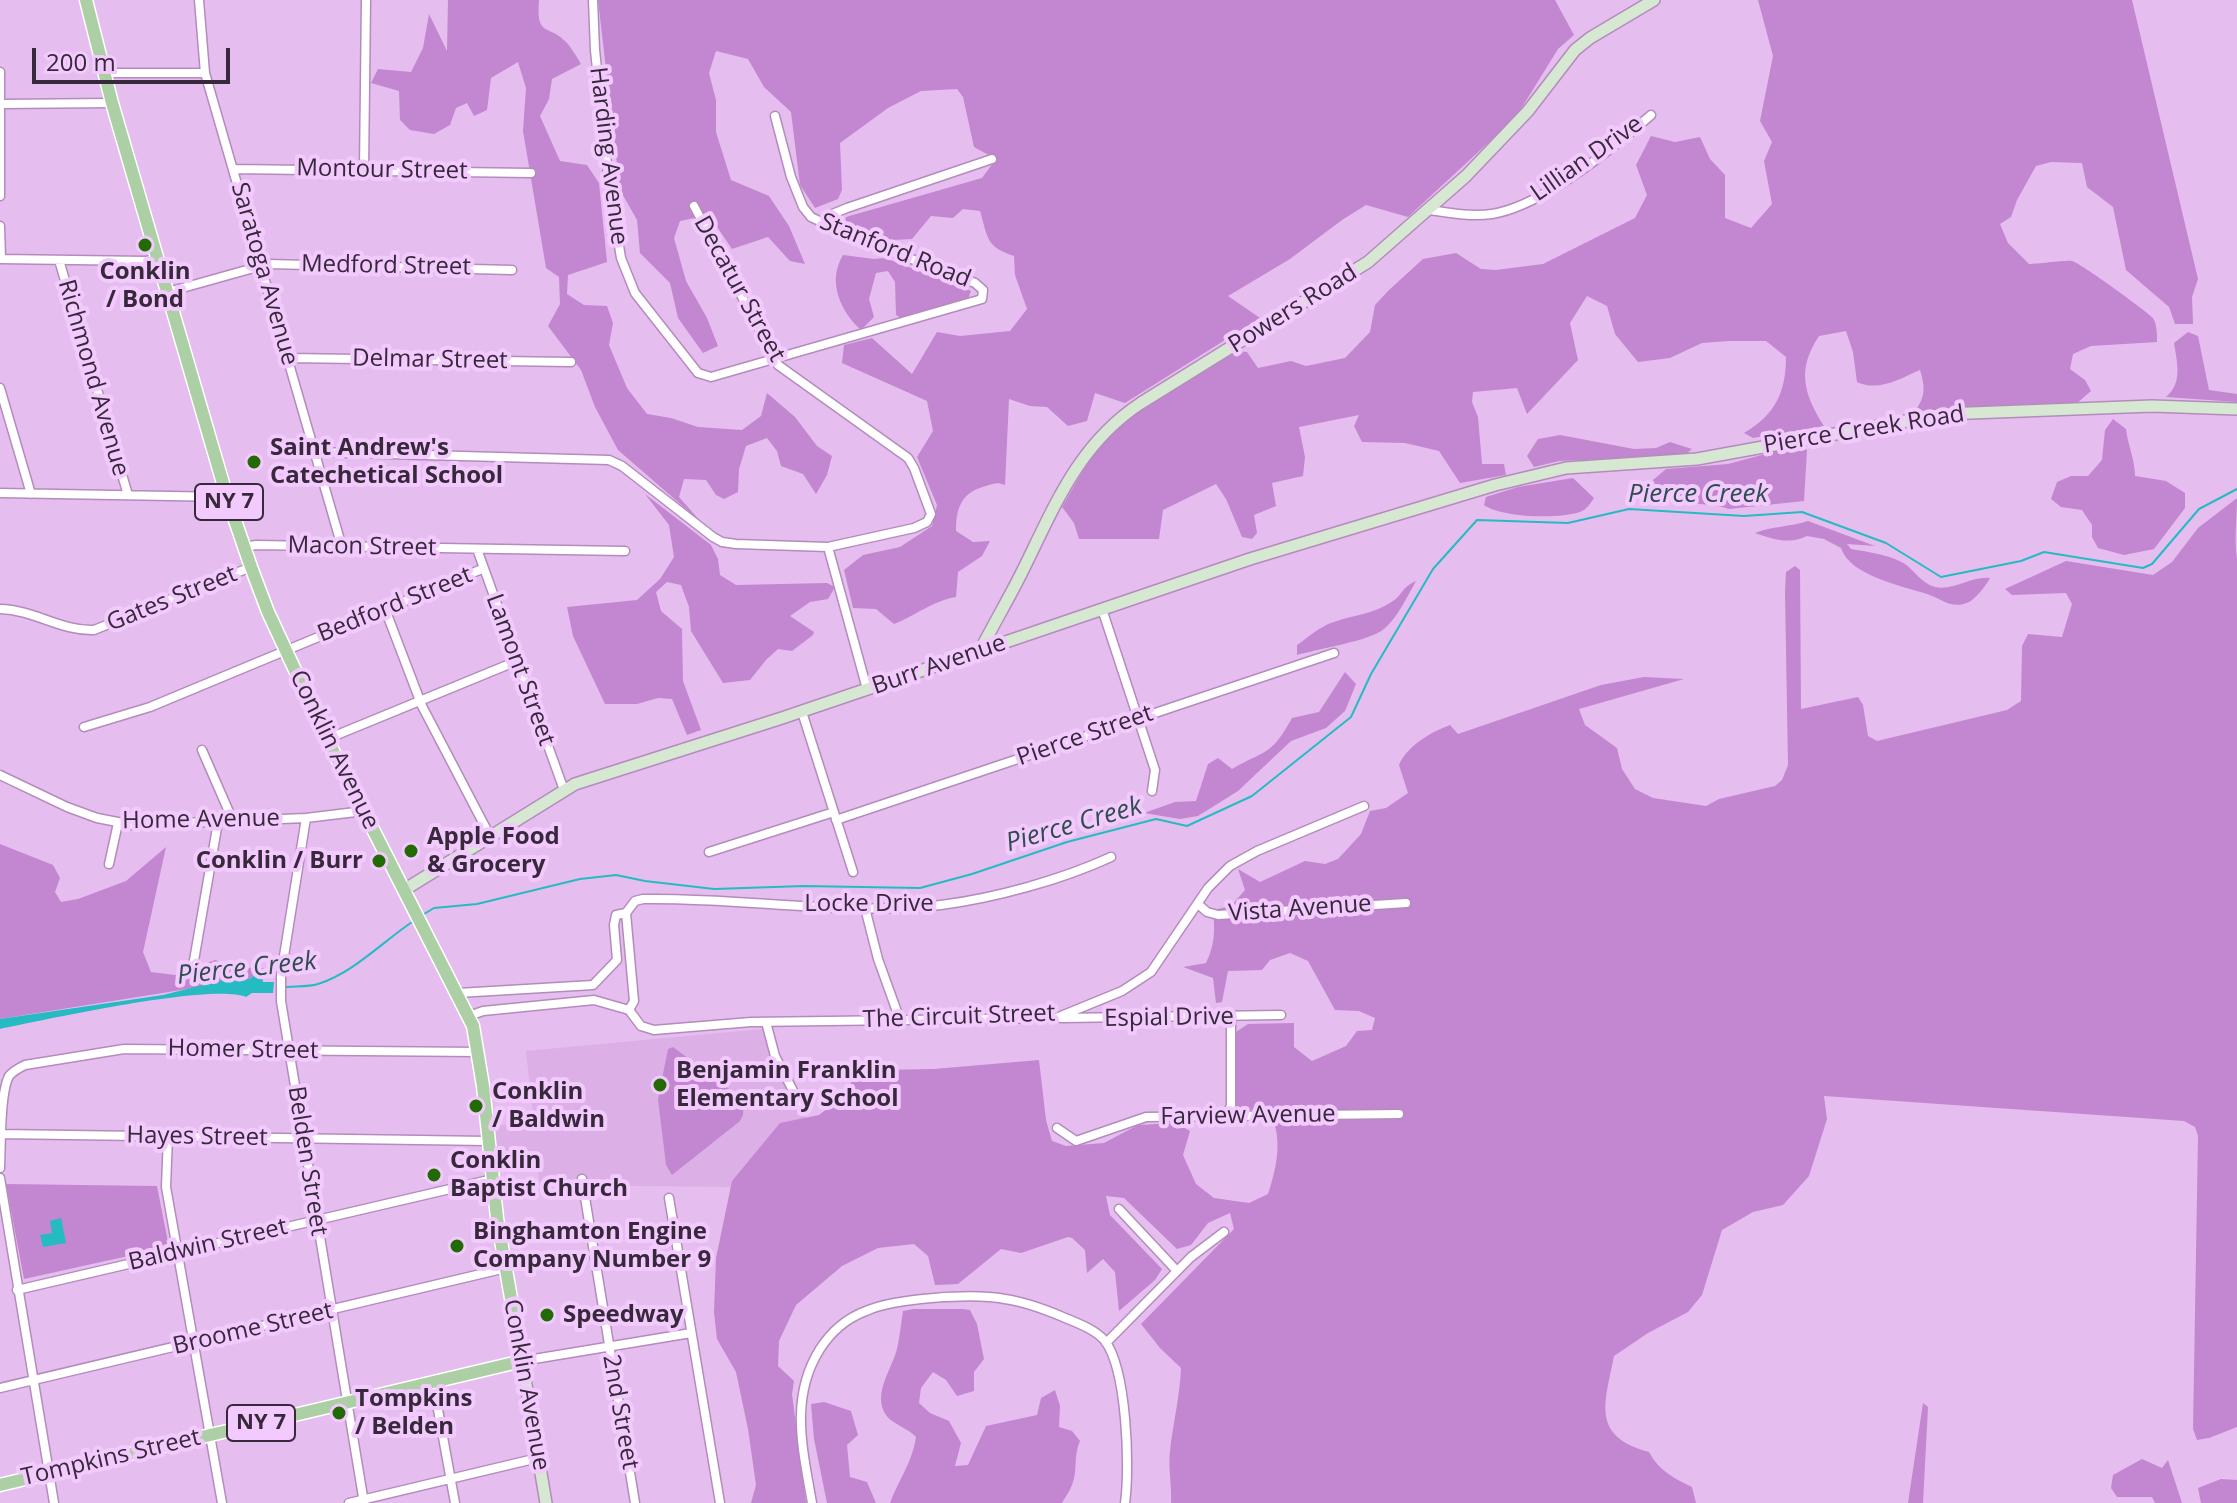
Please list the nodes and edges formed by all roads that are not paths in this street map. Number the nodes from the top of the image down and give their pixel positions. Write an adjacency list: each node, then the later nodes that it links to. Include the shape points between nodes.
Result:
1 (86, 0): 7 (main road, Conklin Avenue / NY 7)
2 (199, 0): 8 (street, Saratoga Avenue)
3 (366, 0): 15 (street)
4 (593, 0): 30 (street, Harding Avenue, via 611,199 619,250 635,293 705,377)
5 (1654, 0): 19 (street, Powers Road, via 1575,50 1528,111)
6 (0, 72): 10 (street)
7 (104, 73): 8 (street); 9 (main road, Conklin Avenue / NY 7)
8 (205, 73): 14 (street, Saratoga Avenue)
9 (112, 103): 10 (street); 23 (main road, Conklin Avenue / NY 7)
10 (1, 104): 17 (street)
11 (1651, 115): 19 (street, Lillian Drive, via 1585,167 1518,206 1479,214)
12 (775, 116): 20 (street, Stanford Road, via 803,207)
13 (992, 159): 20 (street, via 847,208)
14 (233, 169): 15 (street, Montour Street); 25 (street, Saratoga Avenue)
15 (364, 170): 16 (street, Montour Street)
16 (531, 173)
17 (0, 196)
18 (694, 206): 30 (street, Decatur Street)
19 (1430, 210): 51 (street, Powers Road, via 1348,276 1106,429 1061,493)
20 (823, 224): 28 (street, Stanford Road, via 975,283)
21 (0, 226): 22 (street)
22 (0, 259): 24 (street)
23 (158, 259): 24 (street); 27 (main road, Conklin Avenue / NY 7)
24 (59, 260): 38 (street, Richmond Avenue)
25 (261, 265): 26 (street, Medford Street); 27 (street, Medford Street); 29 (street, Saratoga Avenue)
26 (512, 270)
27 (168, 292): 39 (main road, Conklin Avenue / NY 7)
28 (984, 297): 30 (street, Harding Avenue)
29 (288, 358): 31 (street, Delmar Street); 34 (street, Saratoga Avenue)
30 (774, 358): 42 (street, Decatur Street, via 789,375 908,458 930,508 923,525)
31 (571, 362)
32 (0, 388): 37 (street)
33 (2237, 409): 35 (street, Pierce Creek Road, via 2141,406 1945,414 1697,459 1566,468)
34 (315, 452): 41 (street, Saratoga Avenue); 42 (street, Decatur Street, via 609,460 722,542)
35 (1495, 485): 49 (street, Burr Avenue)
36 (0, 493): 37 (street)
37 (31, 494): 38 (street)
38 (128, 495): 39 (street)
39 (227, 497): 40 (main road, Conklin Avenue / NY 7)
40 (243, 547): 41 (street, Macon Street); 45 (main road, Conklin Avenue / NY 7)
41 (342, 547): 43 (street, Macon Street)
42 (828, 547): 54 (street)
43 (477, 549): 44 (street, Macon Street); 46 (street, Lamont Street)
44 (625, 551)
45 (251, 567): 47 (street, Gates Street, via 94,630); 50 (main road, Conklin Avenue / NY 7)
46 (482, 569): 48 (street, Bedford Street); 53 (street, Lamont Street)
47 (0, 609)
48 (385, 609): 50 (street, Bedford Street); 55 (street)
49 (1102, 609): 51 (street, Burr Avenue); 57 (street)
50 (285, 651): 58 (street, Bedford Street, via 141,711); 59 (main road, Conklin Avenue / NY 7)
51 (980, 651): 54 (street, Burr Avenue)
52 (1334, 653): 57 (street, Pierce Street)
53 (517, 661): 55 (street); 62 (street, Lamont Street)
54 (867, 689): 56 (street, Burr Avenue)
55 (420, 701): 59 (street); 71 (street)
56 (802, 712): 62 (street, Burr Avenue); 66 (street)
57 (1137, 718): 63 (street, via 1155,770); 66 (street, Pierce Street)
58 (84, 727)
59 (327, 739): 65 (main road, Conklin Avenue / NY 7)
60 (202, 750): 68 (street)
61 (0, 775): 70 (street, Home Avenue, via 67,807)
62 (564, 790): 71 (street, Burr Avenue)
63 (1152, 791)
64 (1364, 806): 78 (street, The Circuit Street, via 1241,859 1219,876)
65 (364, 811): 67 (street, Home Avenue); 76 (main road, Conklin Avenue / NY 7)
66 (835, 816): 72 (street, Pierce Street); 75 (street)
67 (306, 818): 68 (street, Home Avenue); 94 (street, Belden Street, via 281,975)
68 (233, 821): 69 (street, Home Avenue)
69 (218, 822): 70 (street, Home Avenue); 83 (street)
70 (118, 823): 74 (street)
71 (490, 836): 76 (street, Burr Avenue)
72 (709, 852)
73 (1111, 857): 79 (street, Locke Drive, via 1056,879 958,902)
74 (109, 864)
75 (853, 872)
76 (404, 890): 85 (main road, Conklin Avenue / NY 7)
77 (1406, 903): 78 (street, Vista Avenue, via 1218,915)
78 (1198, 904): 91 (street, The Circuit Street, via 1151,972 1122,991)
79 (865, 908): 80 (street, Locke Drive, via 643,899); 92 (street)
80 (626, 913): 81 (street, via 615,919); 82 (street)
81 (617, 960): 82 (street); 84 (street)
82 (631, 963): 87 (street, via 634,1001)
83 (192, 972)
84 (593, 985): 85 (street); 86 (street)
85 (458, 993): 89 (main road, Conklin Avenue / NY 7)
86 (594, 1000): 87 (street, The Circuit Street); 89 (street)
87 (629, 1010): 93 (street, The Circuit Street, via 641,1026 654,1030)
88 (1281, 1015): 90 (street, Espial Drive)
89 (469, 1016): 95 (main road, Conklin Avenue / NY 7)
90 (1231, 1017): 91 (street, Espial Drive); 98 (street, via 1231,1106)
91 (1056, 1018): 92 (street, The Circuit Street)
92 (900, 1020): 93 (street, The Circuit Street)
93 (766, 1022): 96 (street, via 775,1056)
94 (289, 1050): 95 (street, Homer Street); 100 (street, Homer Street, via 116,1050 25,1065 7,1080); 102 (street, Belden Street)
95 (479, 1052): 103 (main road, Conklin Avenue / NY 7)
96 (802, 1108)
97 (1399, 1114): 98 (street, Farview Avenue)
98 (1225, 1116): 99 (street, Farview Avenue, via 1140,1118 1076,1141)
99 (1057, 1128)
100 (1, 1134): 101 (street, Hayes Street); 104 (street)
101 (168, 1136): 102 (street, Hayes Street); 113 (street, via 165,1181)
102 (304, 1139): 103 (street, Hayes Street); 111 (street, Belden Street)
103 (488, 1141): 106 (main road, Conklin Avenue / NY 7)
104 (0, 1168)
105 (0, 1178): 109 (street)
106 (493, 1179): 111 (street, Baldwin Street); 114 (main road, Conklin Avenue / NY 7)
107 (582, 1179): 121 (street, 2nd Street)
108 (669, 1198): 118 (street)
109 (2, 1205): 116 (street)
110 (1119, 1209): 115 (street)
111 (316, 1220): 113 (street, Baldwin Street); 117 (street, Belden Street)
112 (1224, 1232): 115 (street)
113 (179, 1252): 116 (street, Baldwin Street); 119 (street)
114 (506, 1268): 117 (street, Broome Street); 122 (main road, Conklin Avenue / NY 7)
115 (1177, 1271): 120 (street)
116 (17, 1290): 123 (street)
117 (331, 1310): 119 (street, Broome Street); 126 (street, Belden Street)
118 (691, 1333): 121 (street, Tompkins Street); 139 (street)
119 (195, 1342): 123 (street, Broome Street); 127 (street)
120 (1106, 1343): 140 (street, via 1089,1328 1003,1298 868,1310 838,1327 822,1346 803,1387 800,1422); 141 (street, via 1126,1424)
121 (609, 1346): 122 (street, Tompkins Street); 138 (street, 2nd Street)
122 (522, 1361): 124 (main road, Tompkins Street / NY 7); 128 (street, Conklin Avenue)
123 (33, 1380): 125 (street, Broome Street); 129 (street)
124 (433, 1382): 126 (main road, Tompkins Street / NY 7); 130 (street)
125 (0, 1388)
126 (347, 1402): 127 (main road, Tompkins Street / NY 7); 132 (street, Belden Street)
127 (210, 1435): 129 (main road, Tompkins Street / NY 7); 134 (street)
128 (538, 1458): 130 (street); 137 (street, Conklin Avenue)
129 (49, 1473): 131 (main road, Tompkins Street / NY 7); 133 (street)
130 (451, 1479): 132 (street); 136 (street)
131 (0, 1485)
132 (364, 1501): 135 (street)
133 (54, 1503)
134 (222, 1503)
135 (349, 1503)
136 (455, 1503)
137 (546, 1503)
138 (635, 1503)
139 (720, 1503)
140 (812, 1503)
141 (1125, 1503)

